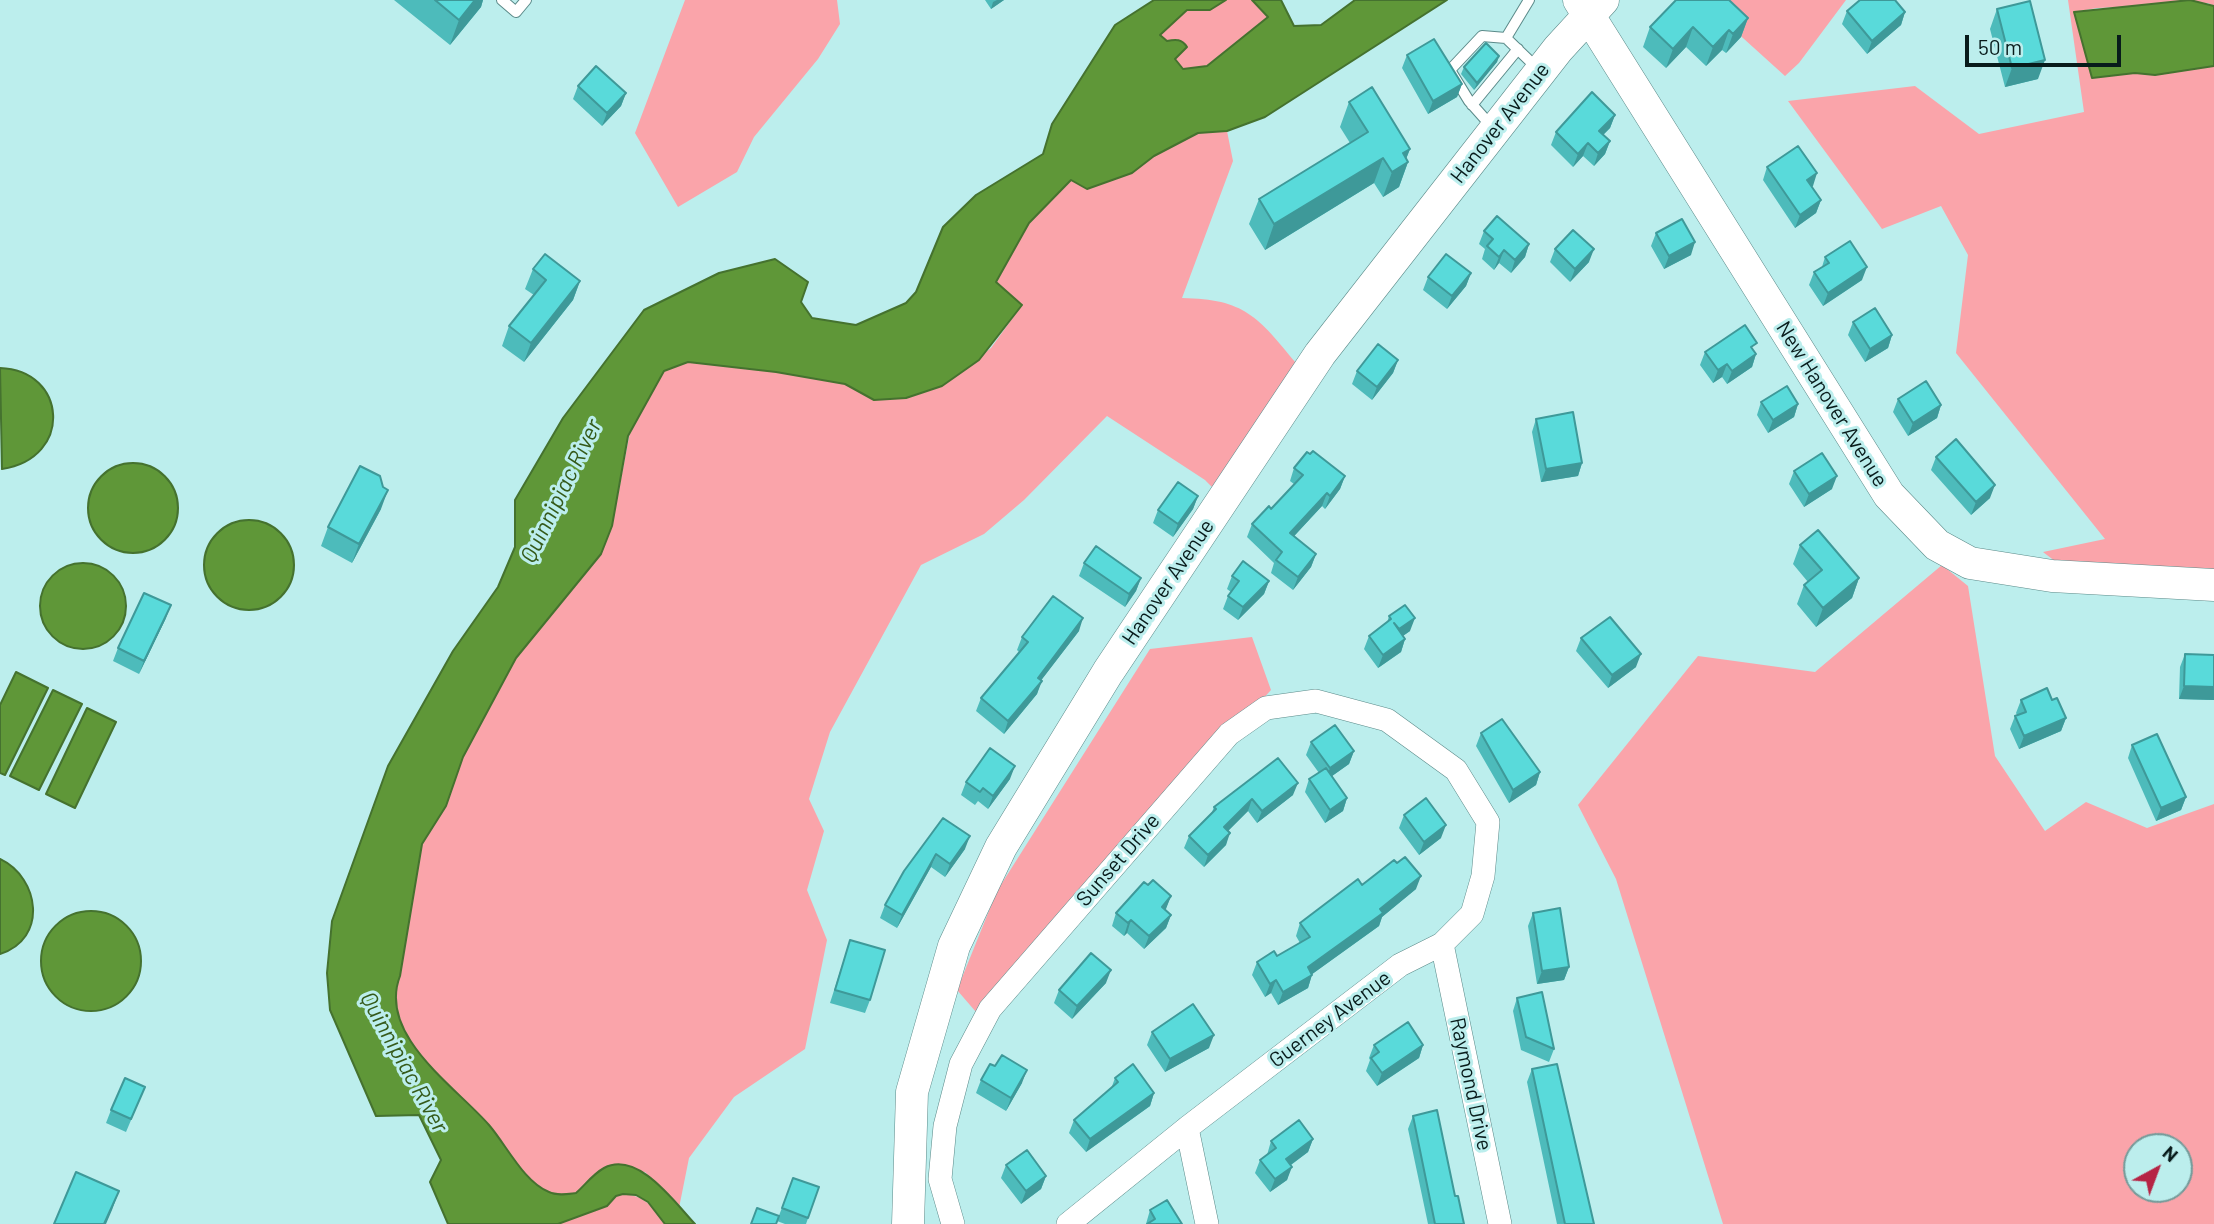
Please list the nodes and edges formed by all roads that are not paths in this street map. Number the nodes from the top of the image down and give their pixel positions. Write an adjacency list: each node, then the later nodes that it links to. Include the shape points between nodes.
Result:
1 (502, 0): 2 (lane, via 516,12)
2 (526, 0)
3 (1529, 0): 5 (lane)
4 (1590, 5): 7 (main road, Hanover Avenue); 10 (main road, New Hanover Avenue, via 1889,495 1912,523 1937,545 1970,563 2010,572)
5 (1506, 37): 6 (lane); 8 (lane, via 1482,36 1450,71)
6 (1518, 49): 7 (lane); 8 (lane)
7 (1540, 71): 9 (main road, Hanover Avenue)
8 (1472, 105): 9 (lane)
9 (1495, 130): 14 (main road, Hanover Avenue, via 1320,354 1108,672 1001,847 954,946 912,1092)
10 (2214, 584)
11 (1456, 771): 12 (street, Guerney Avenue, via 1488,822 1483,876 1472,914); 15 (street, Sunset Drive, via 1387,720 1316,701 1266,708 1229,734 990,1009 961,1065 945,1126 940,1179)
12 (1442, 944): 13 (street, Guerney Avenue, via 1399,965); 18 (street, Raymond Drive)
13 (1187, 1128): 16 (street, Guerney Avenue); 17 (street)
14 (908, 1224)
15 (953, 1224)
16 (1068, 1224)
17 (1207, 1224)
18 (1500, 1224)

